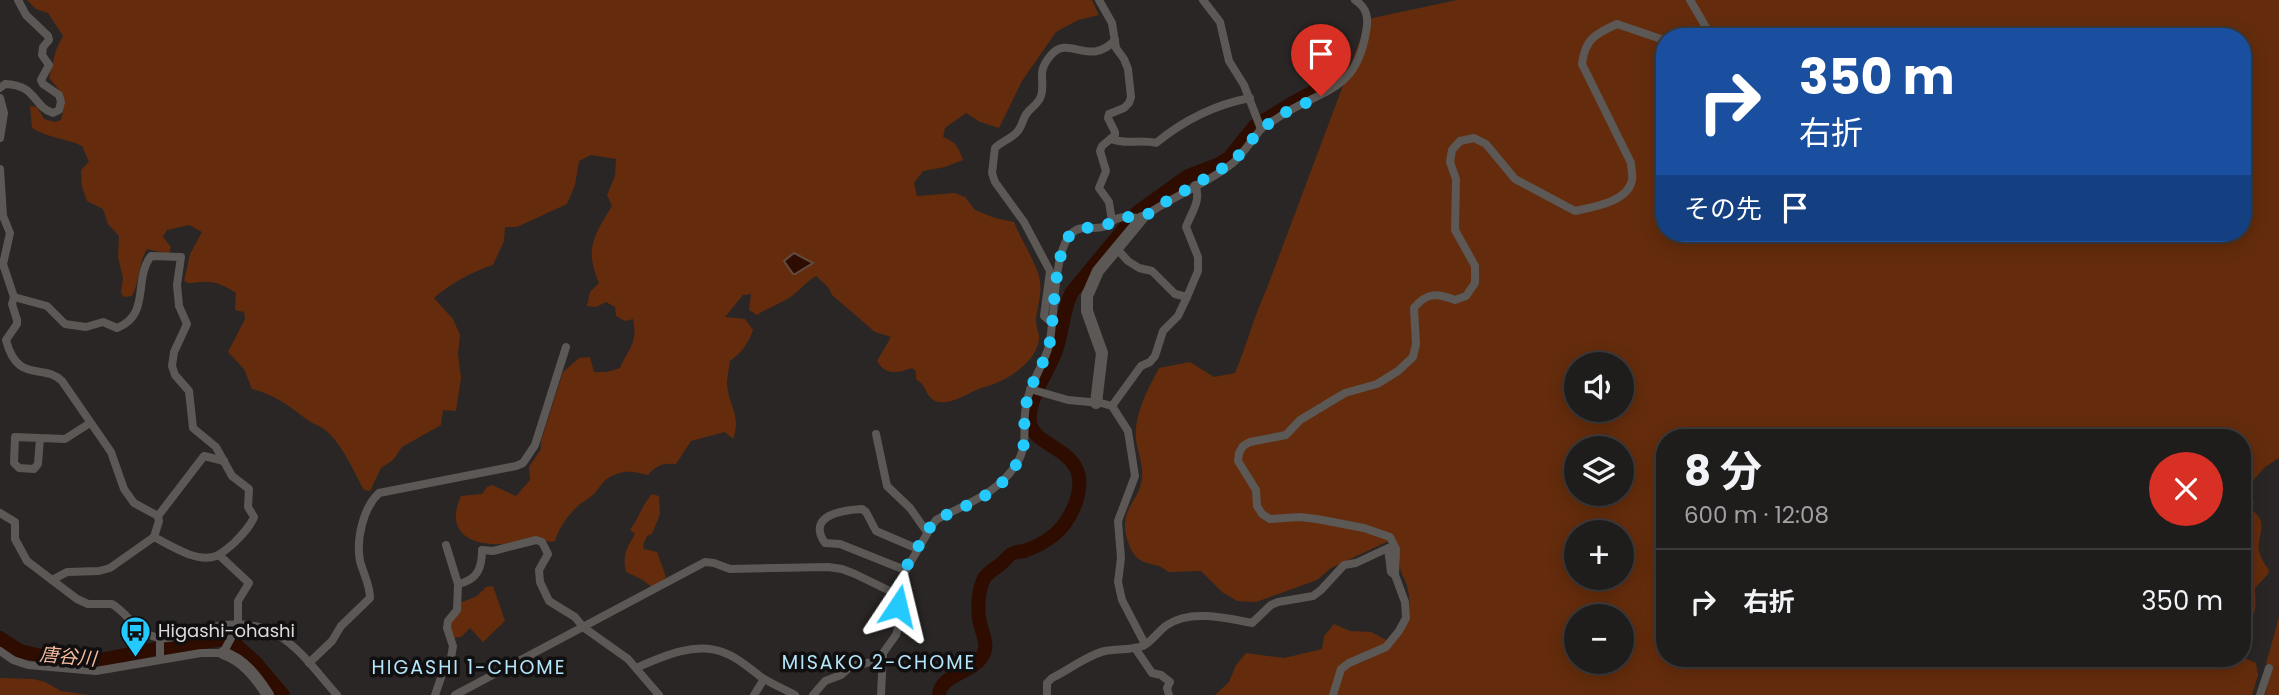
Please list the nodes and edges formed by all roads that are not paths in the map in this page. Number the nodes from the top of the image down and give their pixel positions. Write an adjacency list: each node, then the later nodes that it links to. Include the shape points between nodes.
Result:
1 (18, 0): 9 (street, via 30,20 48,36 42,55 49,65 41,80 59,95 59,110 47,111 23,87 5,84)
2 (1099, 0): 8 (street, via 1112,23)
3 (1203, 0): 11 (street, via 1220,22 1229,61)
4 (1356, 0): 12 (street, via 1368,19 1353,69 1338,86)
5 (1690, 0): 6 (street)
6 (1707, 28)
7 (1656, 37): 40 (street, via 1617,24 1597,33 1584,48 1582,64 1631,163 1627,191 1575,211 1515,179 1486,144 1474,138 1460,141 1452,150 1450,163 1456,179 1455,230 1475,266 1475,283 1466,296 1422,298 1414,308 1413,357 1398,371 1377,384 1345,393 1300,420 1286,435 1250,442 1240,450 1239,464 1256,490 1262,514 1270,519 1317,519 1385,534 1396,548)
8 (1115, 40): 14 (street, via 1128,69 1131,97 1124,108 1109,114 1115,132); 22 (street, via 1094,53 1068,47 1051,55 1040,73 1038,101 1017,133 995,148 995,182 1024,222 1050,271 1044,316)
9 (0, 88)
10 (0, 98): 13 (street, via 4,113)
11 (1250, 98): 12 (street); 14 (street, via 1199,114 1156,143)
12 (1260, 125): 16 (street, via 1233,162)
13 (0, 138)
14 (1111, 139): 18 (street, via 1100,151 1106,171 1099,188 1110,202)
15 (0, 169): 20 (street, via 3,216 10,233 3,264)
16 (1195, 185): 17 (street); 21 (street, via 1196,205 1186,227 1198,257 1198,271)
17 (1139, 218): 18 (street, via 1125,216); 19 (street)
18 (1112, 221): 22 (street, via 1099,228 1081,228 1065,241)
19 (1117, 249): 21 (street, via 1139,268 1152,271 1175,294); 26 (street, via 1098,271 1087,296 1087,311 1102,353)
20 (14, 297): 24 (street, via 17,324 6,340); 31 (street, via 47,306 65,324 86,327 103,322 117,328 138,310 151,256 181,257 177,285 187,324 172,366 189,391 193,428 216,447)
21 (1187, 297): 27 (street, via 1178,317 1163,331 1155,356 1141,366)
22 (1052, 323): 25 (street)
23 (566, 347): 52 (street, via 536,445 523,463 379,493 372,499 359,547 370,598)
24 (5, 354): 28 (street, via 31,372 58,376)
25 (1035, 391): 26 (street); 34 (street, via 1025,409 1023,452 1012,471 992,492 936,520)
26 (1096, 402): 27 (street)
27 (1112, 407): 46 (street, via 1128,431 1135,476 1118,521 1118,582 1122,600)
28 (90, 423): 30 (street, via 65,439); 33 (street, via 111,452 134,503)
29 (876, 434): 34 (street, via 887,486)
30 (40, 438): 30 (street, via 15,437 14,463 19,468 38,464)
31 (223, 461): 33 (street, via 204,456); 38 (street, via 232,476 249,489 248,507 254,517)
32 (0, 513): 41 (street, via 15,522 15,540 27,561)
33 (158, 516): 35 (street)
34 (927, 532): 37 (street)
35 (154, 537): 38 (street, via 181,551); 41 (street, via 110,568 66,572)
36 (446, 545): 42 (street)
37 (918, 549): 39 (street); 39 (street, via 876,531 862,509 840,510 823,520 820,526 825,543 840,544)
38 (219, 555): 44 (street, via 249,583 238,601)
39 (905, 570): 43 (street)
40 (1395, 575): 46 (street, via 1388,548 1345,565 1313,596 1271,605 1252,623 1188,617 1166,625); 67 (street, via 1406,618 1386,646 1341,669)
41 (52, 580): 48 (street, via 88,604 112,604)
42 (458, 584): 45 (street, via 479,571 482,550 542,542 548,554 539,570 544,594); 58 (street, via 457,610 447,628 453,646 450,664)
43 (896, 594): 45 (street, via 842,569 730,569 705,562); 51 (street, via 900,622)
44 (238, 625): 48 (street, via 227,624); 49 (street); 52 (street, via 279,633)
45 (583, 627): 53 (street); 59 (street)
46 (1145, 644): 47 (street)
47 (1135, 648): 65 (street, via 1104,651 1088,658 1052,678); 66 (street, via 1152,673 1170,682)
48 (159, 649): 49 (street); 50 (street, via 96,671 28,664)
49 (225, 650): 56 (street, via 248,668)
50 (0, 651)
51 (883, 660): 63 (street, via 851,666 825,681); 64 (street)
52 (309, 663): 57 (street)
53 (636, 668): 55 (street, via 685,650 712,649 733,656); 60 (street)
54 (2269, 668): 68 (street)
55 (764, 679): 61 (street); 62 (street)
56 (268, 695)
57 (337, 695)
58 (435, 695)
59 (455, 695)
60 (659, 695)
61 (754, 695)
62 (795, 695)
63 (813, 695)
64 (881, 695)
65 (1047, 695)
66 (1169, 695)
67 (1333, 695)
68 (2260, 695)

